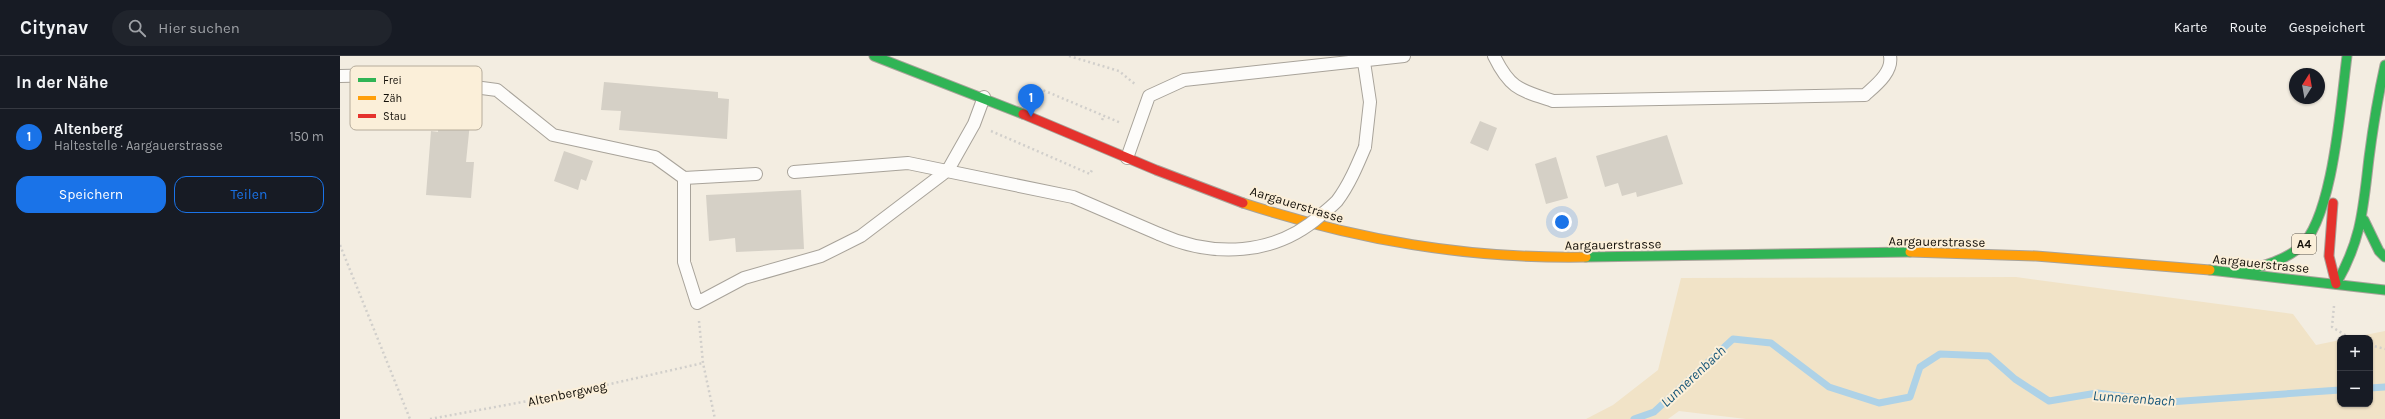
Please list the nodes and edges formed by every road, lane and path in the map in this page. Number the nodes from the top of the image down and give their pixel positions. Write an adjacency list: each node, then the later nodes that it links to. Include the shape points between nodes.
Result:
1 (874, 56): 14 (main road, Aargauerstrasse)
2 (1068, 56): 13 (path, via 1119,72)
3 (1404, 56): 7 (lane)
4 (1493, 56): 5 (lane, via 1504,76 1520,90 1553,101 1865,95 1882,81 1891,61)
5 (1890, 56)
6 (2348, 56): 26 (main road, A4)
7 (1364, 62): 13 (lane, via 1184,80); 22 (lane, bridge, via 1370,102 1365,147 1350,181 1336,202 1311,224 1295,234 1262,247 1237,250 1205,249 1159,234 1073,197)
8 (2385, 65): 28 (main road, via 2369,159)
9 (340, 76): 10 (lane)
10 (350, 76)
11 (482, 88): 27 (lane, via 497,90 554,135 655,158)
12 (1037, 92): 15 (path, via 1038,88)
13 (1149, 96): 18 (lane)
14 (984, 97): 17 (lane); 21 (main road, Aargauerstrasse)
15 (1104, 116): 16 (path); 18 (path)
16 (1102, 120)
17 (974, 124): 20 (path); 22 (lane)
18 (1137, 130): 21 (lane)
19 (1027, 142): 20 (path)
20 (1026, 146): 23 (path, via 1090,174)
21 (1126, 158): 31 (main road, Aargauerstrasse, via 1287,217 1329,229 1401,244 1479,255 1601,258 1922,252 2061,258)
22 (948, 170): 24 (lane, via 908,162); 34 (lane, via 861,236 821,256 744,278)
23 (1092, 170)
24 (794, 172)
25 (756, 174): 27 (lane)
26 (2331, 176): 31 (main road, A4, via 2314,231 2305,244 2277,261); 32 (main road, A4, via 2334,191 2329,256)
27 (684, 178): 34 (lane, via 684,262)
28 (2364, 220): 30 (main road, via 2379,251); 32 (main road, via 2356,248)
29 (340, 245): 39 (path)
30 (2385, 257)
31 (2237, 273): 32 (main road, Aargauerstrasse)
32 (2336, 284): 33 (main road, Aargauerstrasse); 35 (path, via 2332,327)
33 (2385, 290)
34 (697, 304): 38 (path)
35 (2345, 335)
36 (2373, 346): 37 (path)
37 (2385, 349)
38 (703, 363): 40 (path, Altenbergweg, via 566,394); 41 (path)
39 (410, 419)
40 (430, 419)
41 (715, 419)

